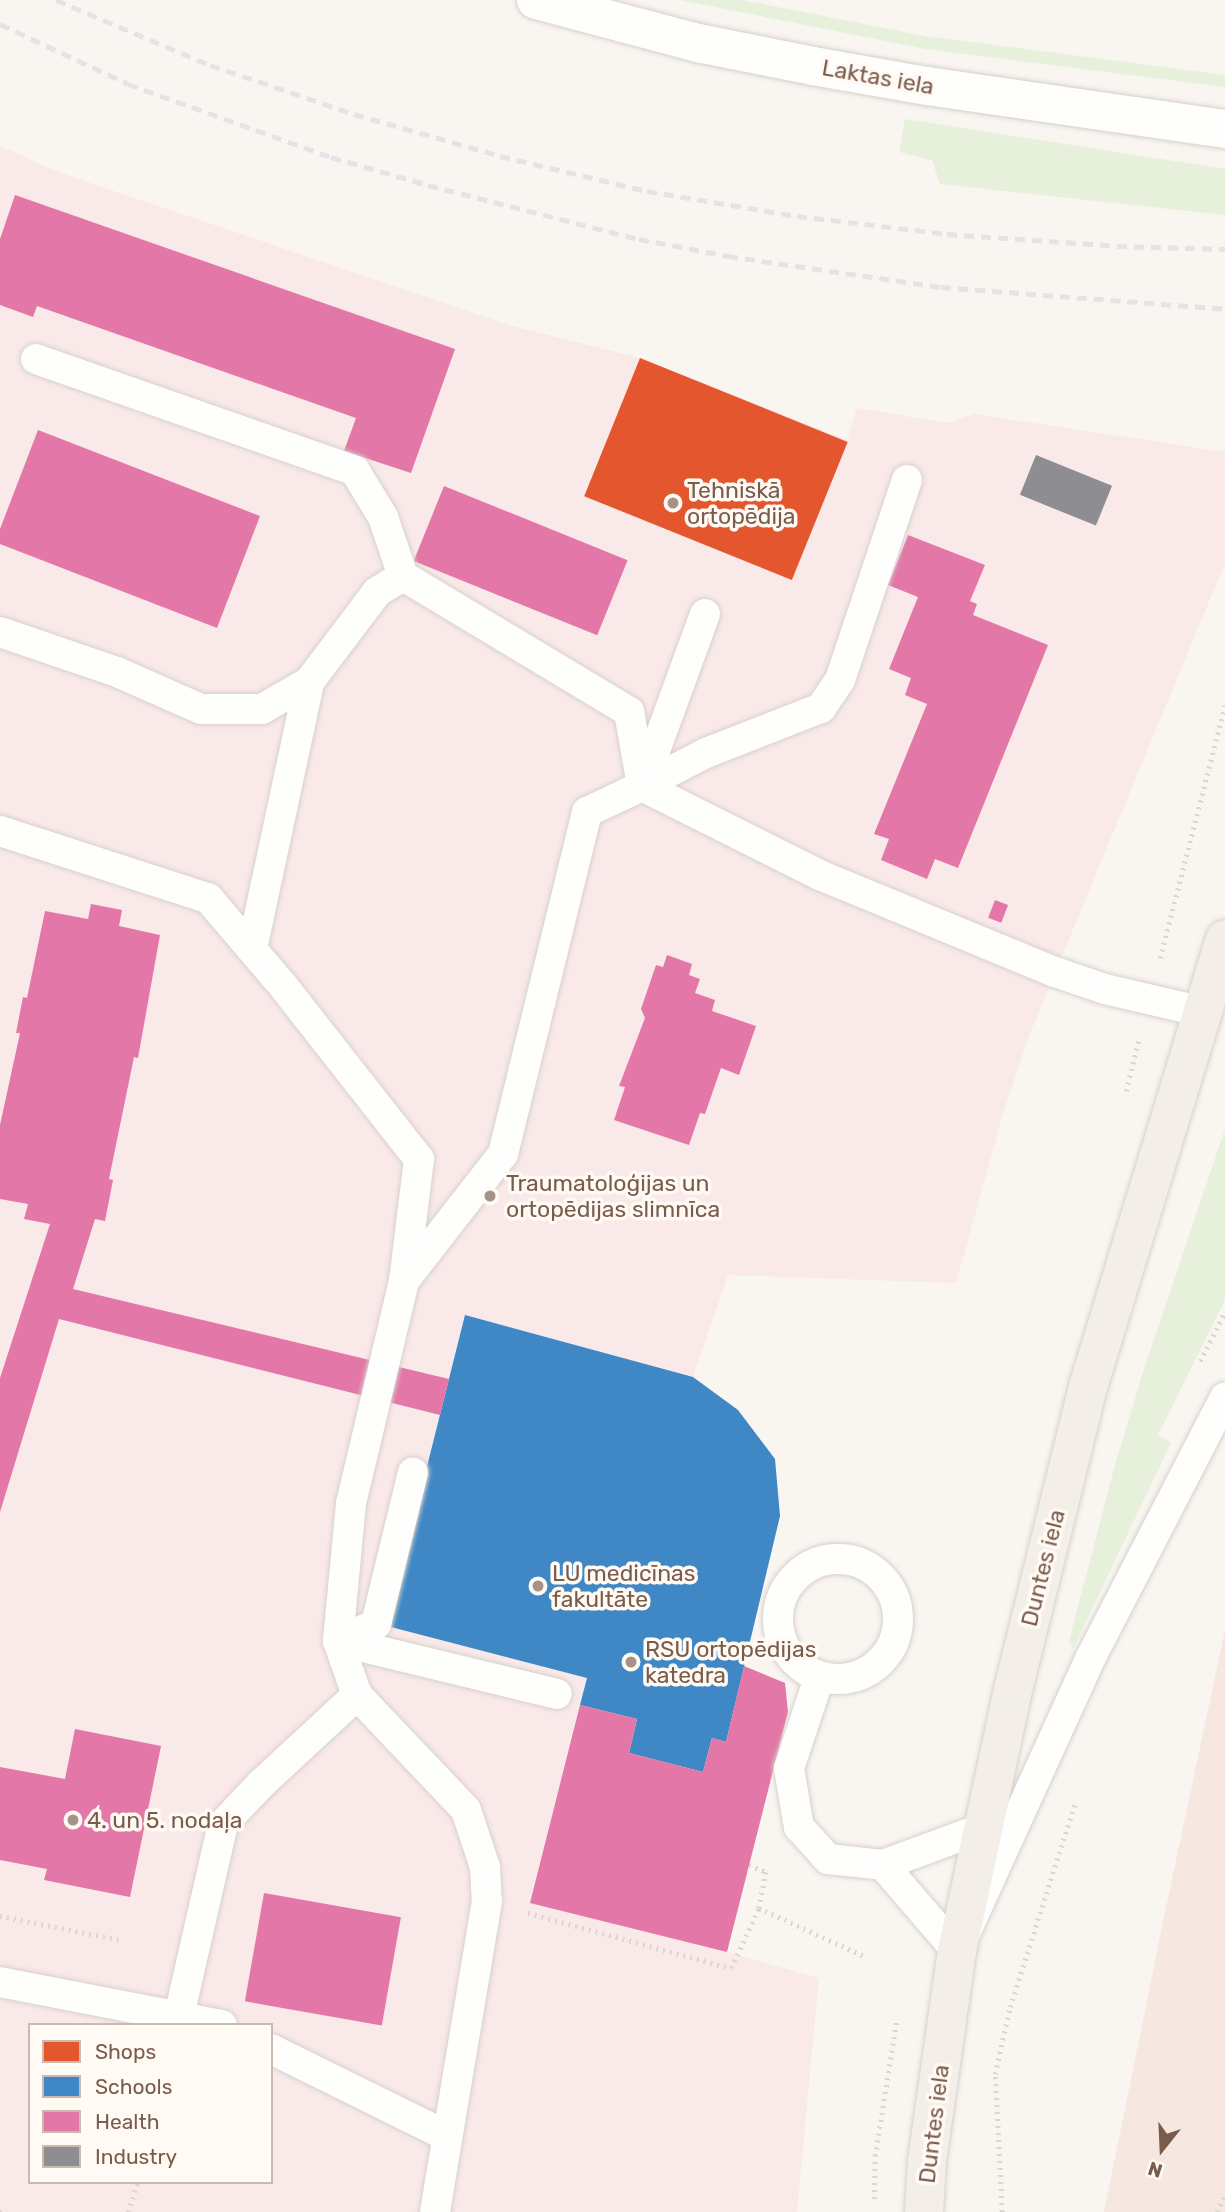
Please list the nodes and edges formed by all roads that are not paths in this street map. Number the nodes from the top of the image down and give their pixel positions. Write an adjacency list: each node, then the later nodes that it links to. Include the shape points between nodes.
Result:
1 (536, 0): 2 (street, Laktas iela, via 698,43 813,66)
2 (1225, 129)
3 (36, 359): 5 (lane, via 355,471 383,516)
4 (907, 480): 9 (lane, via 840,680 821,708 706,753)
5 (403, 576): 8 (lane, via 377,592); 9 (lane, via 629,712)
6 (705, 614): 9 (lane)
7 (0, 632): 8 (lane, via 117,672 201,709 261,709)
8 (309, 682): 12 (lane)
9 (642, 786): 13 (lane, via 822,876 1055,972); 14 (lane, via 587,812 503,1154)
10 (0, 831): 12 (lane, via 208,898)
11 (1224, 947): 13 (main road, Duntes iela)
12 (252, 949): 14 (lane, via 419,1159)
13 (1204, 1012): 21 (main road, Duntes iela, via 1089,1384)
14 (404, 1282): 17 (lane, via 352,1503)
15 (1225, 1397): 23 (lane, via 1091,1657)
16 (413, 1472): 17 (lane, via 376,1624)
17 (338, 1641): 19 (lane); 20 (lane)
18 (819, 1678): 18 (lane, via 854,1678 884,1659 898,1628 894,1594 872,1567 838,1556 805,1567 782,1592 776,1626 784,1668); 22 (lane, via 782,1764 799,1827 828,1859)
19 (557, 1693)
20 (357, 1695): 25 (lane, via 223,1824); 28 (lane, via 466,1811 485,1867 487,1901)
21 (983, 1828): 22 (lane); 23 (main road, Duntes iela)
22 (883, 1864): 23 (lane)
23 (957, 1951): 30 (main road, Duntes iela)
24 (0, 1982): 25 (lane)
25 (179, 2016): 26 (lane)
26 (212, 2023)
27 (273, 2050): 28 (lane)
28 (447, 2136): 29 (lane)
29 (435, 2212)
30 (924, 2212)

